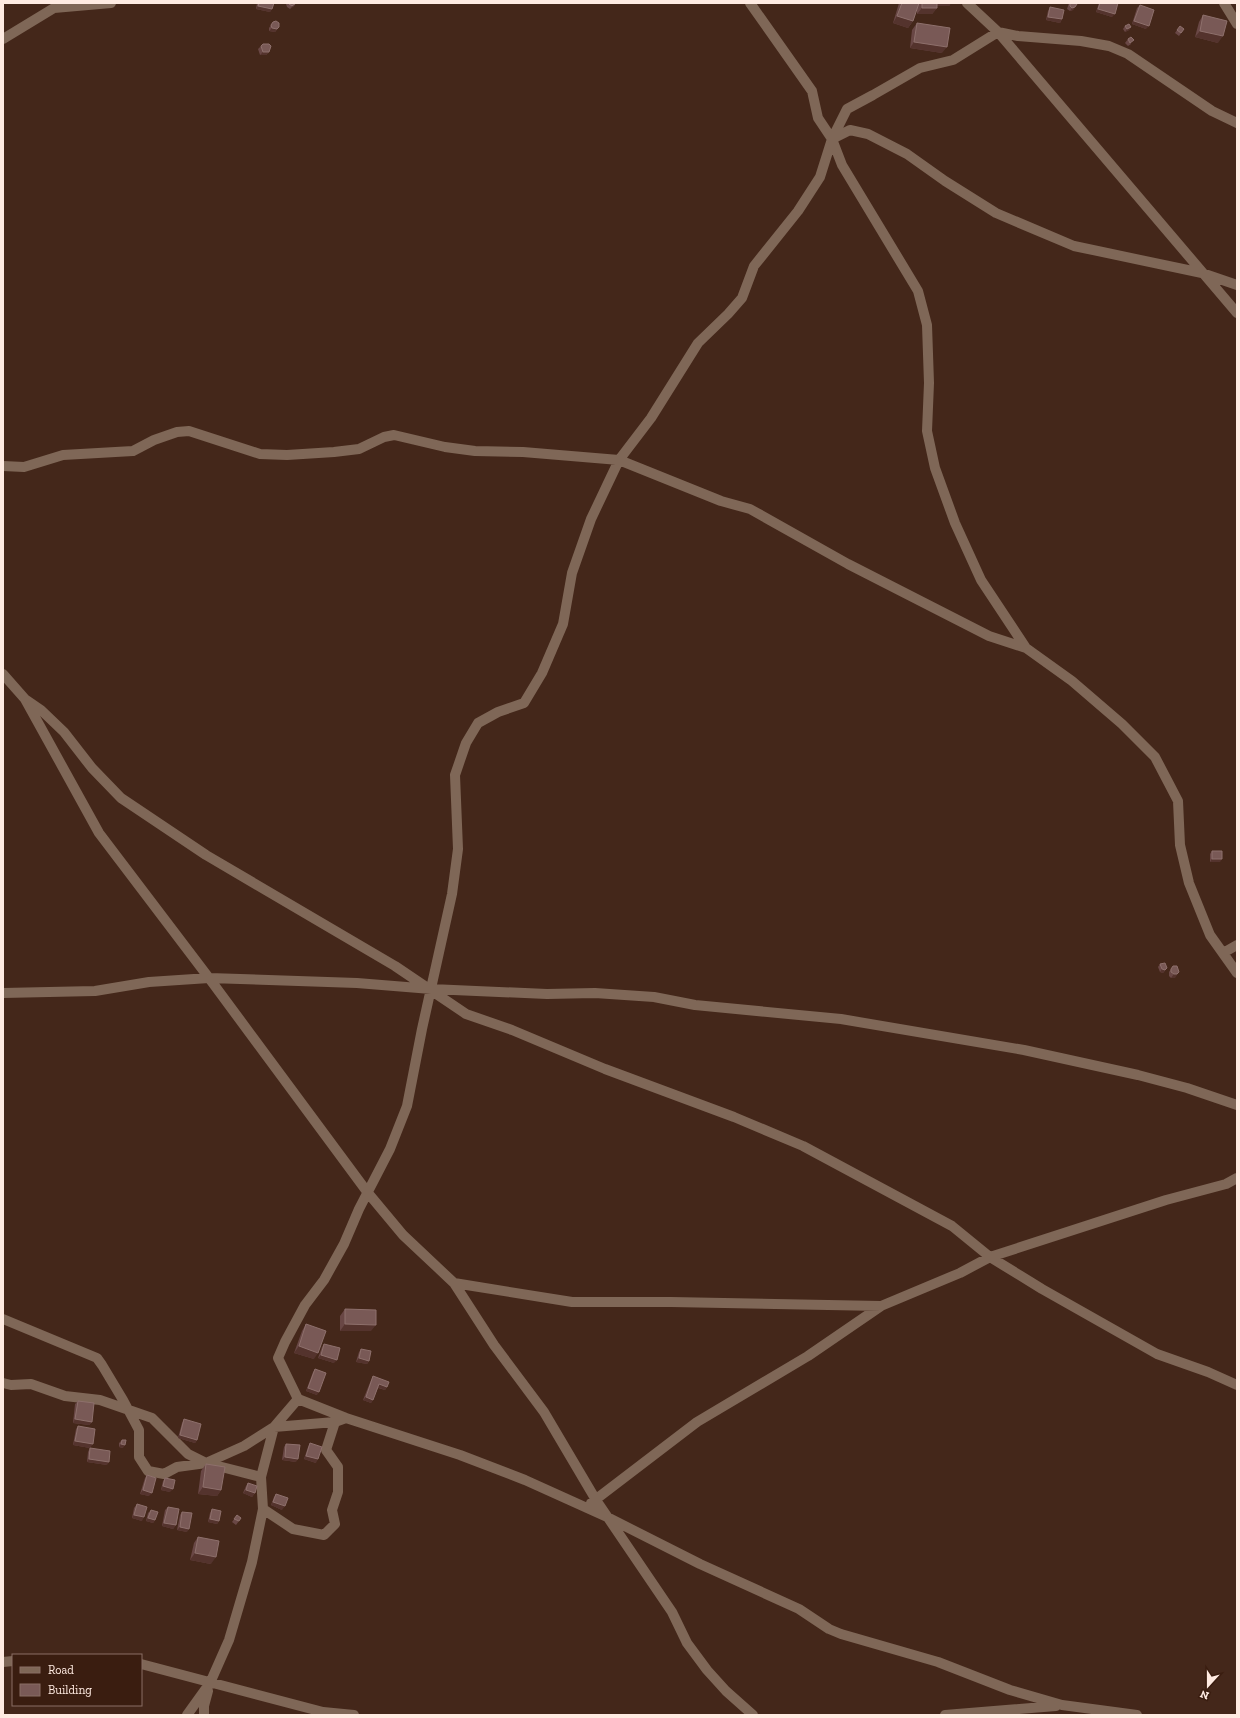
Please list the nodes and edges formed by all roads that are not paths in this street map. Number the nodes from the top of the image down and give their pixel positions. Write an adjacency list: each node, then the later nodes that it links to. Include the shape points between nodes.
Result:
1 (111, 3): 7 (street, via 54,8)
2 (750, 3): 9 (street, via 812,91 818,118)
3 (967, 3): 6 (street)
4 (1224, 3): 5 (street)
5 (1237, 24)
6 (998, 32): 8 (street, via 1109,46 1128,54 1212,111); 9 (street, via 953,60 920,68 847,109); 10 (street)
7 (3, 39)
8 (1237, 123)
9 (832, 138): 10 (street, via 850,130 868,134 907,154 996,213 1074,246); 13 (street, via 820,177 798,211 754,266 742,298 698,343 652,418); 15 (street, via 842,166 918,291 927,325 927,431 935,468 955,523 981,580)
10 (1202, 273): 11 (street); 12 (street)
11 (1237, 285)
12 (1237, 314)
13 (619, 460): 14 (street, via 475,451 394,435 353,450 287,455 260,454 189,431 177,432 154,440 133,451 63,456 24,467); 15 (street, via 721,501 750,509 848,564 989,636); 22 (street, via 591,519 572,573 563,624 542,673 524,703 498,712 478,723 466,743 457,768 455,775 458,849 452,894)
14 (3, 466)
15 (1026, 648): 19 (street, via 1072,681 1122,724 1155,757 1178,801 1180,845 1189,883 1210,935)
16 (3, 674): 17 (street)
17 (25, 699): 21 (street, via 99,833); 22 (street, via 64,732 92,768 121,798 206,855)
18 (1237, 945): 19 (street)
19 (1223, 953): 20 (street)
20 (1237, 974)
21 (209, 978): 22 (street, via 358,983); 23 (street, via 149,982 95,991); 26 (street)
22 (431, 989): 24 (street, via 547,994 595,992 654,997 695,1005 841,1019 1024,1050 1138,1075); 26 (street, via 407,1106 390,1149); 27 (street, via 466,1014 803,1146 952,1226)
23 (3, 992)
24 (1237, 1104)
25 (1237, 1178): 27 (street, via 1226,1184 1166,1200)
26 (368, 1193): 28 (street, via 403,1235); 33 (street, via 344,1244 324,1280 305,1305 278,1358)
27 (990, 1257): 29 (street, via 960,1273); 32 (street, via 1157,1354)
28 (454, 1283): 29 (street, via 572,1302); 40 (street, via 494,1345 544,1412)
29 (881, 1306): 40 (street, via 808,1356 697,1422)
30 (3, 1319): 34 (street, via 97,1358)
31 (3, 1383): 34 (street, via 31,1384 65,1396 100,1400)
32 (1237, 1385)
33 (298, 1400): 35 (street); 37 (street)
34 (128, 1410): 38 (street, via 152,1418 188,1454); 38 (street, via 139,1430 139,1457 148,1471 164,1474 177,1467)
35 (346, 1418): 36 (street); 41 (street, via 460,1455)
36 (334, 1422): 37 (street); 42 (street, via 326,1450 338,1467 338,1492 332,1510 335,1524 324,1535 293,1529)
37 (274, 1427): 38 (street, via 244,1446); 39 (street)
38 (206, 1463): 39 (street)
39 (262, 1477): 42 (street)
40 (596, 1500): 41 (street); 43 (street)
41 (585, 1507): 43 (street)
42 (263, 1509): 45 (street, via 252,1562 229,1640)
43 (607, 1517): 46 (street, via 700,1564 799,1608 829,1629 841,1634 938,1662 1010,1690); 50 (street, via 662,1595 687,1643 726,1691)
44 (142, 1664): 45 (street)
45 (210, 1683): 47 (street); 48 (street); 49 (street, via 323,1712)
46 (1062, 1705): 51 (street); 52 (street)
47 (187, 1715)
48 (204, 1715)
49 (354, 1715)
50 (753, 1715)
51 (945, 1715)
52 (1136, 1715)

